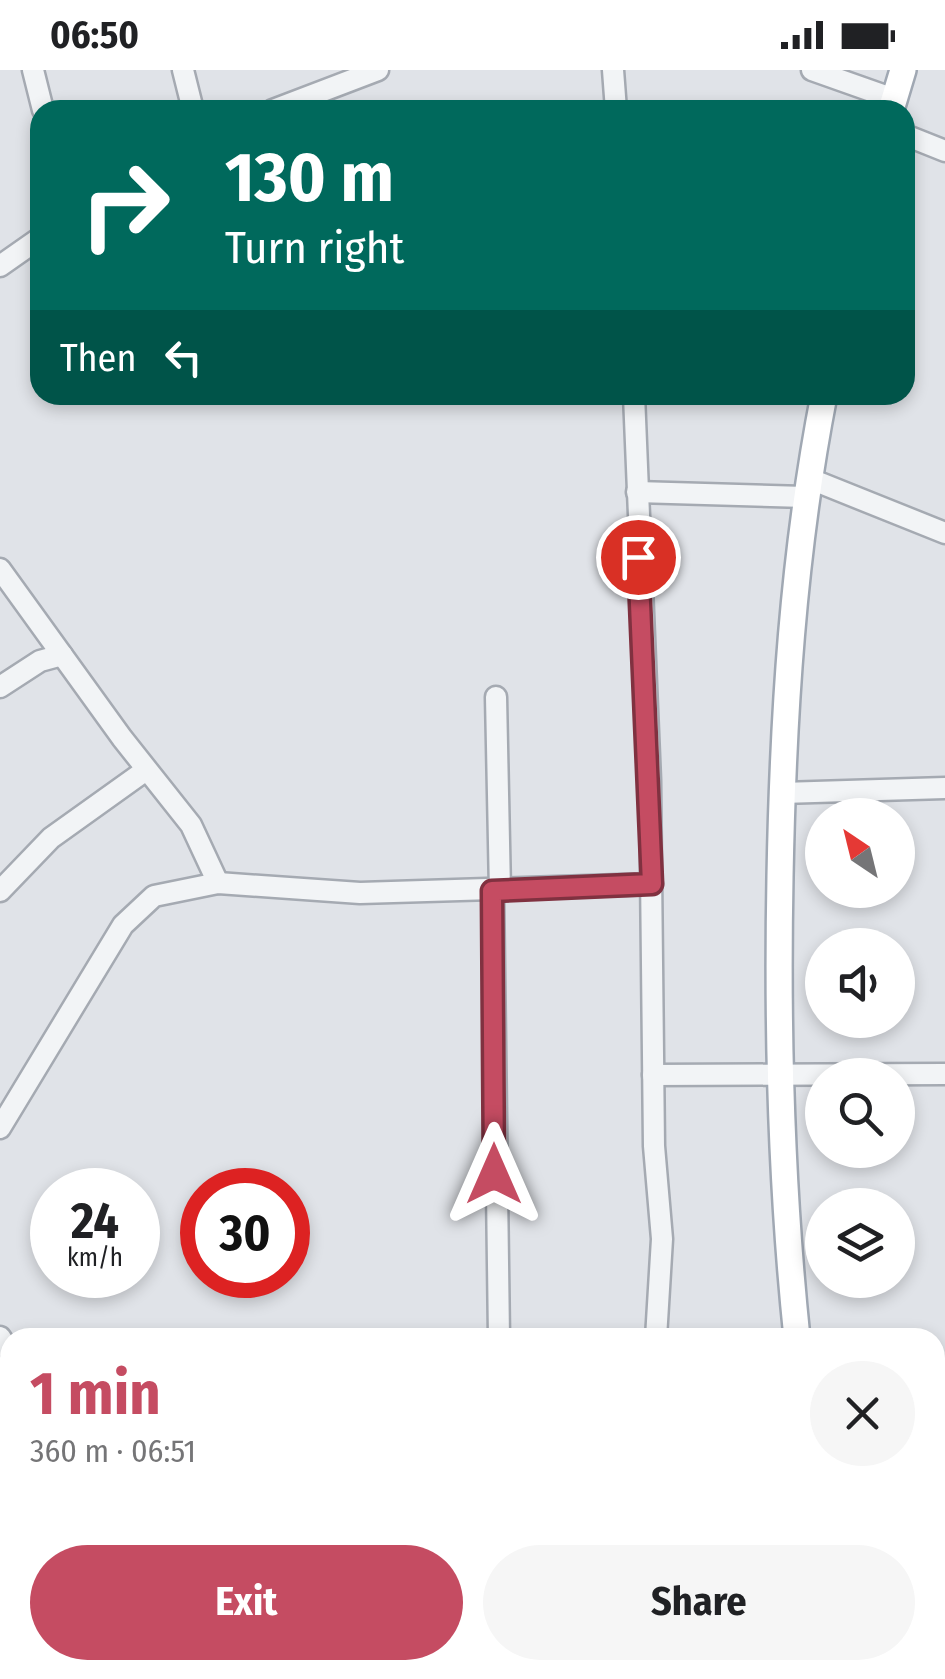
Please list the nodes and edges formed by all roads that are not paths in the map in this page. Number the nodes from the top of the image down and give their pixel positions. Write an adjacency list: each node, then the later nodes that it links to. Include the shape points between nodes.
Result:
1 (32, 70): 8 (street)
2 (183, 70): 9 (street)
3 (378, 70): 7 (street)
4 (613, 70): 11 (street)
5 (812, 70): 12 (street)
6 (903, 70): 13 (main road)
7 (336, 77): 10 (street)
8 (40, 100)
9 (190, 100)
10 (292, 100)
11 (615, 100)
12 (881, 100)
13 (894, 100)
14 (915, 138): 15 (street)
15 (945, 151)
16 (30, 245): 17 (street)
17 (0, 266)
18 (634, 405): 21 (street)
19 (822, 405): 20 (main road)
20 (806, 487): 21 (street); 22 (street); 29 (main road)
21 (636, 492): 31 (street)
22 (945, 533)
23 (0, 569): 24 (street)
24 (62, 655): 25 (street); 27 (street)
25 (0, 686)
26 (496, 697): 33 (street)
27 (146, 770): 30 (street, via 199,837); 32 (street, via 51,838)
28 (945, 788): 29 (street)
29 (782, 794): 34 (main road)
30 (218, 883): 33 (street, via 340,892); 37 (street, via 154,896 130,915)
31 (652, 884): 33 (street); 36 (street)
32 (0, 891)
33 (496, 891): 38 (street)
34 (778, 1074): 35 (street); 36 (street); 40 (main road)
35 (945, 1074)
36 (653, 1075): 39 (street, via 662,1239)
37 (0, 1128)
38 (498, 1328)
39 (657, 1328)
40 (796, 1328)

